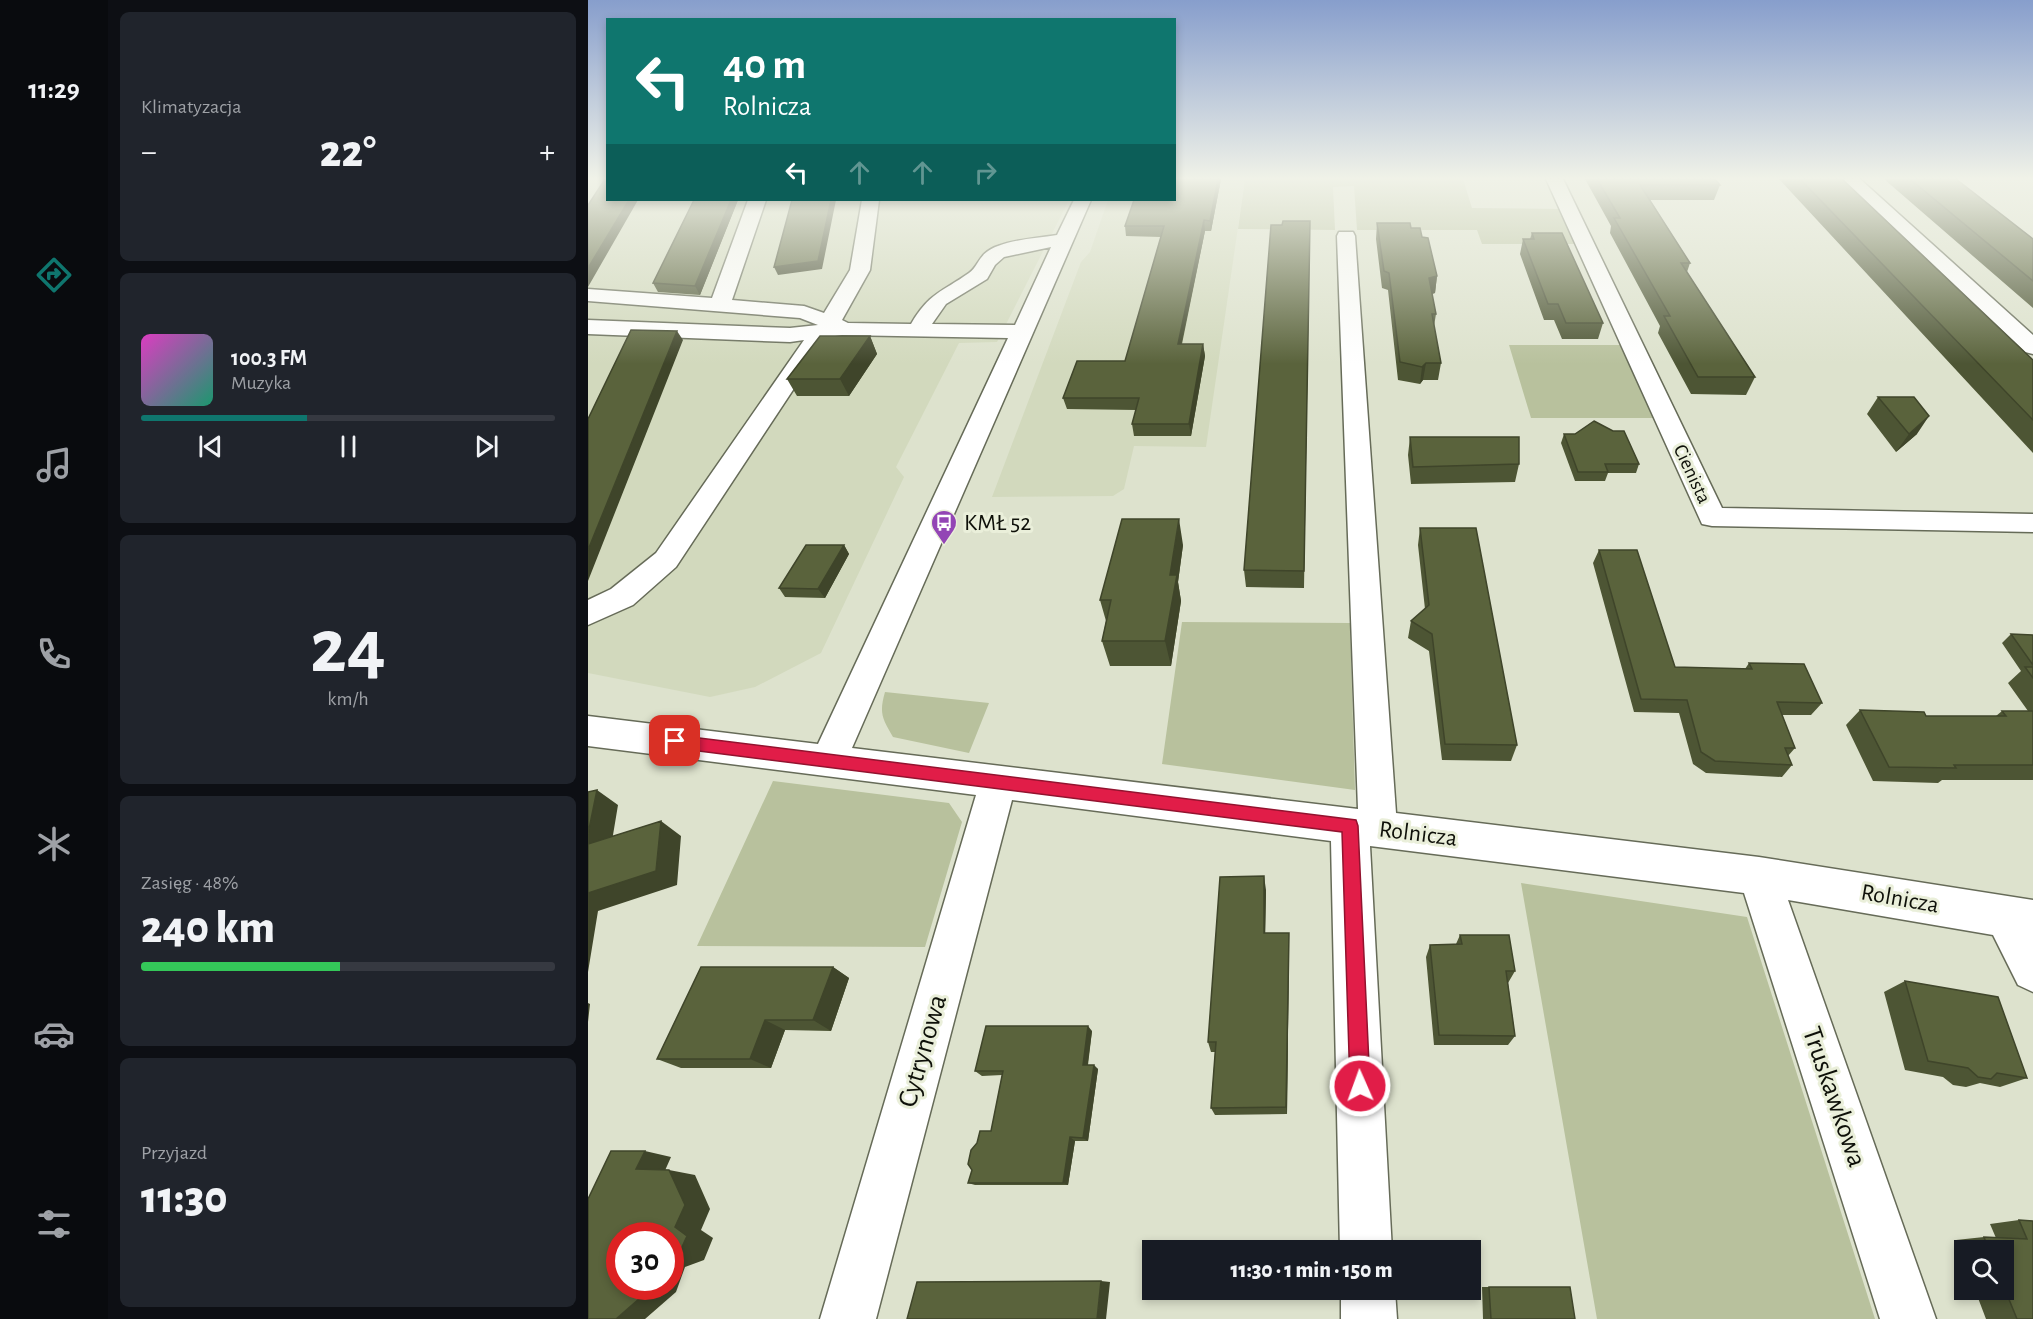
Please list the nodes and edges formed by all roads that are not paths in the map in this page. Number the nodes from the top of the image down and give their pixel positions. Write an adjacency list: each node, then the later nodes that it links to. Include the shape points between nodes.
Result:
1 (743, 241): 9 (street)
2 (865, 241): 11 (street, via 860,270)
3 (1056, 241): 12 (street, via 997,253 986,262 980,275 939,300)
4 (1064, 241): 13 (street)
5 (1346, 241): 20 (street)
6 (1583, 241): 15 (street, Cienista, via 1712,517)
7 (1917, 241): 14 (street)
8 (588, 294): 9 (street)
9 (720, 305): 11 (street, via 804,312)
10 (588, 327): 11 (street, via 790,335)
11 (831, 328): 12 (street); 16 (street, via 666,560 622,597)
12 (918, 330): 13 (street)
13 (1023, 332): 18 (street)
14 (2033, 347)
15 (2031, 526)
16 (588, 613)
17 (588, 731): 18 (street, Rolnicza)
18 (829, 760): 19 (street, Rolnicza)
19 (998, 783): 20 (street, Rolnicza); 26 (street, Cytrynowa)
20 (1364, 827): 21 (street, Rolnicza); 24 (street)
21 (1760, 876): 22 (street, Rolnicza); 28 (street, Truskawkowa)
22 (2019, 919): 23 (street)
23 (2033, 970)
24 (1366, 1240)
25 (1368, 1300): 27 (street)
26 (848, 1319)
27 (1369, 1319)
28 (1908, 1319)

